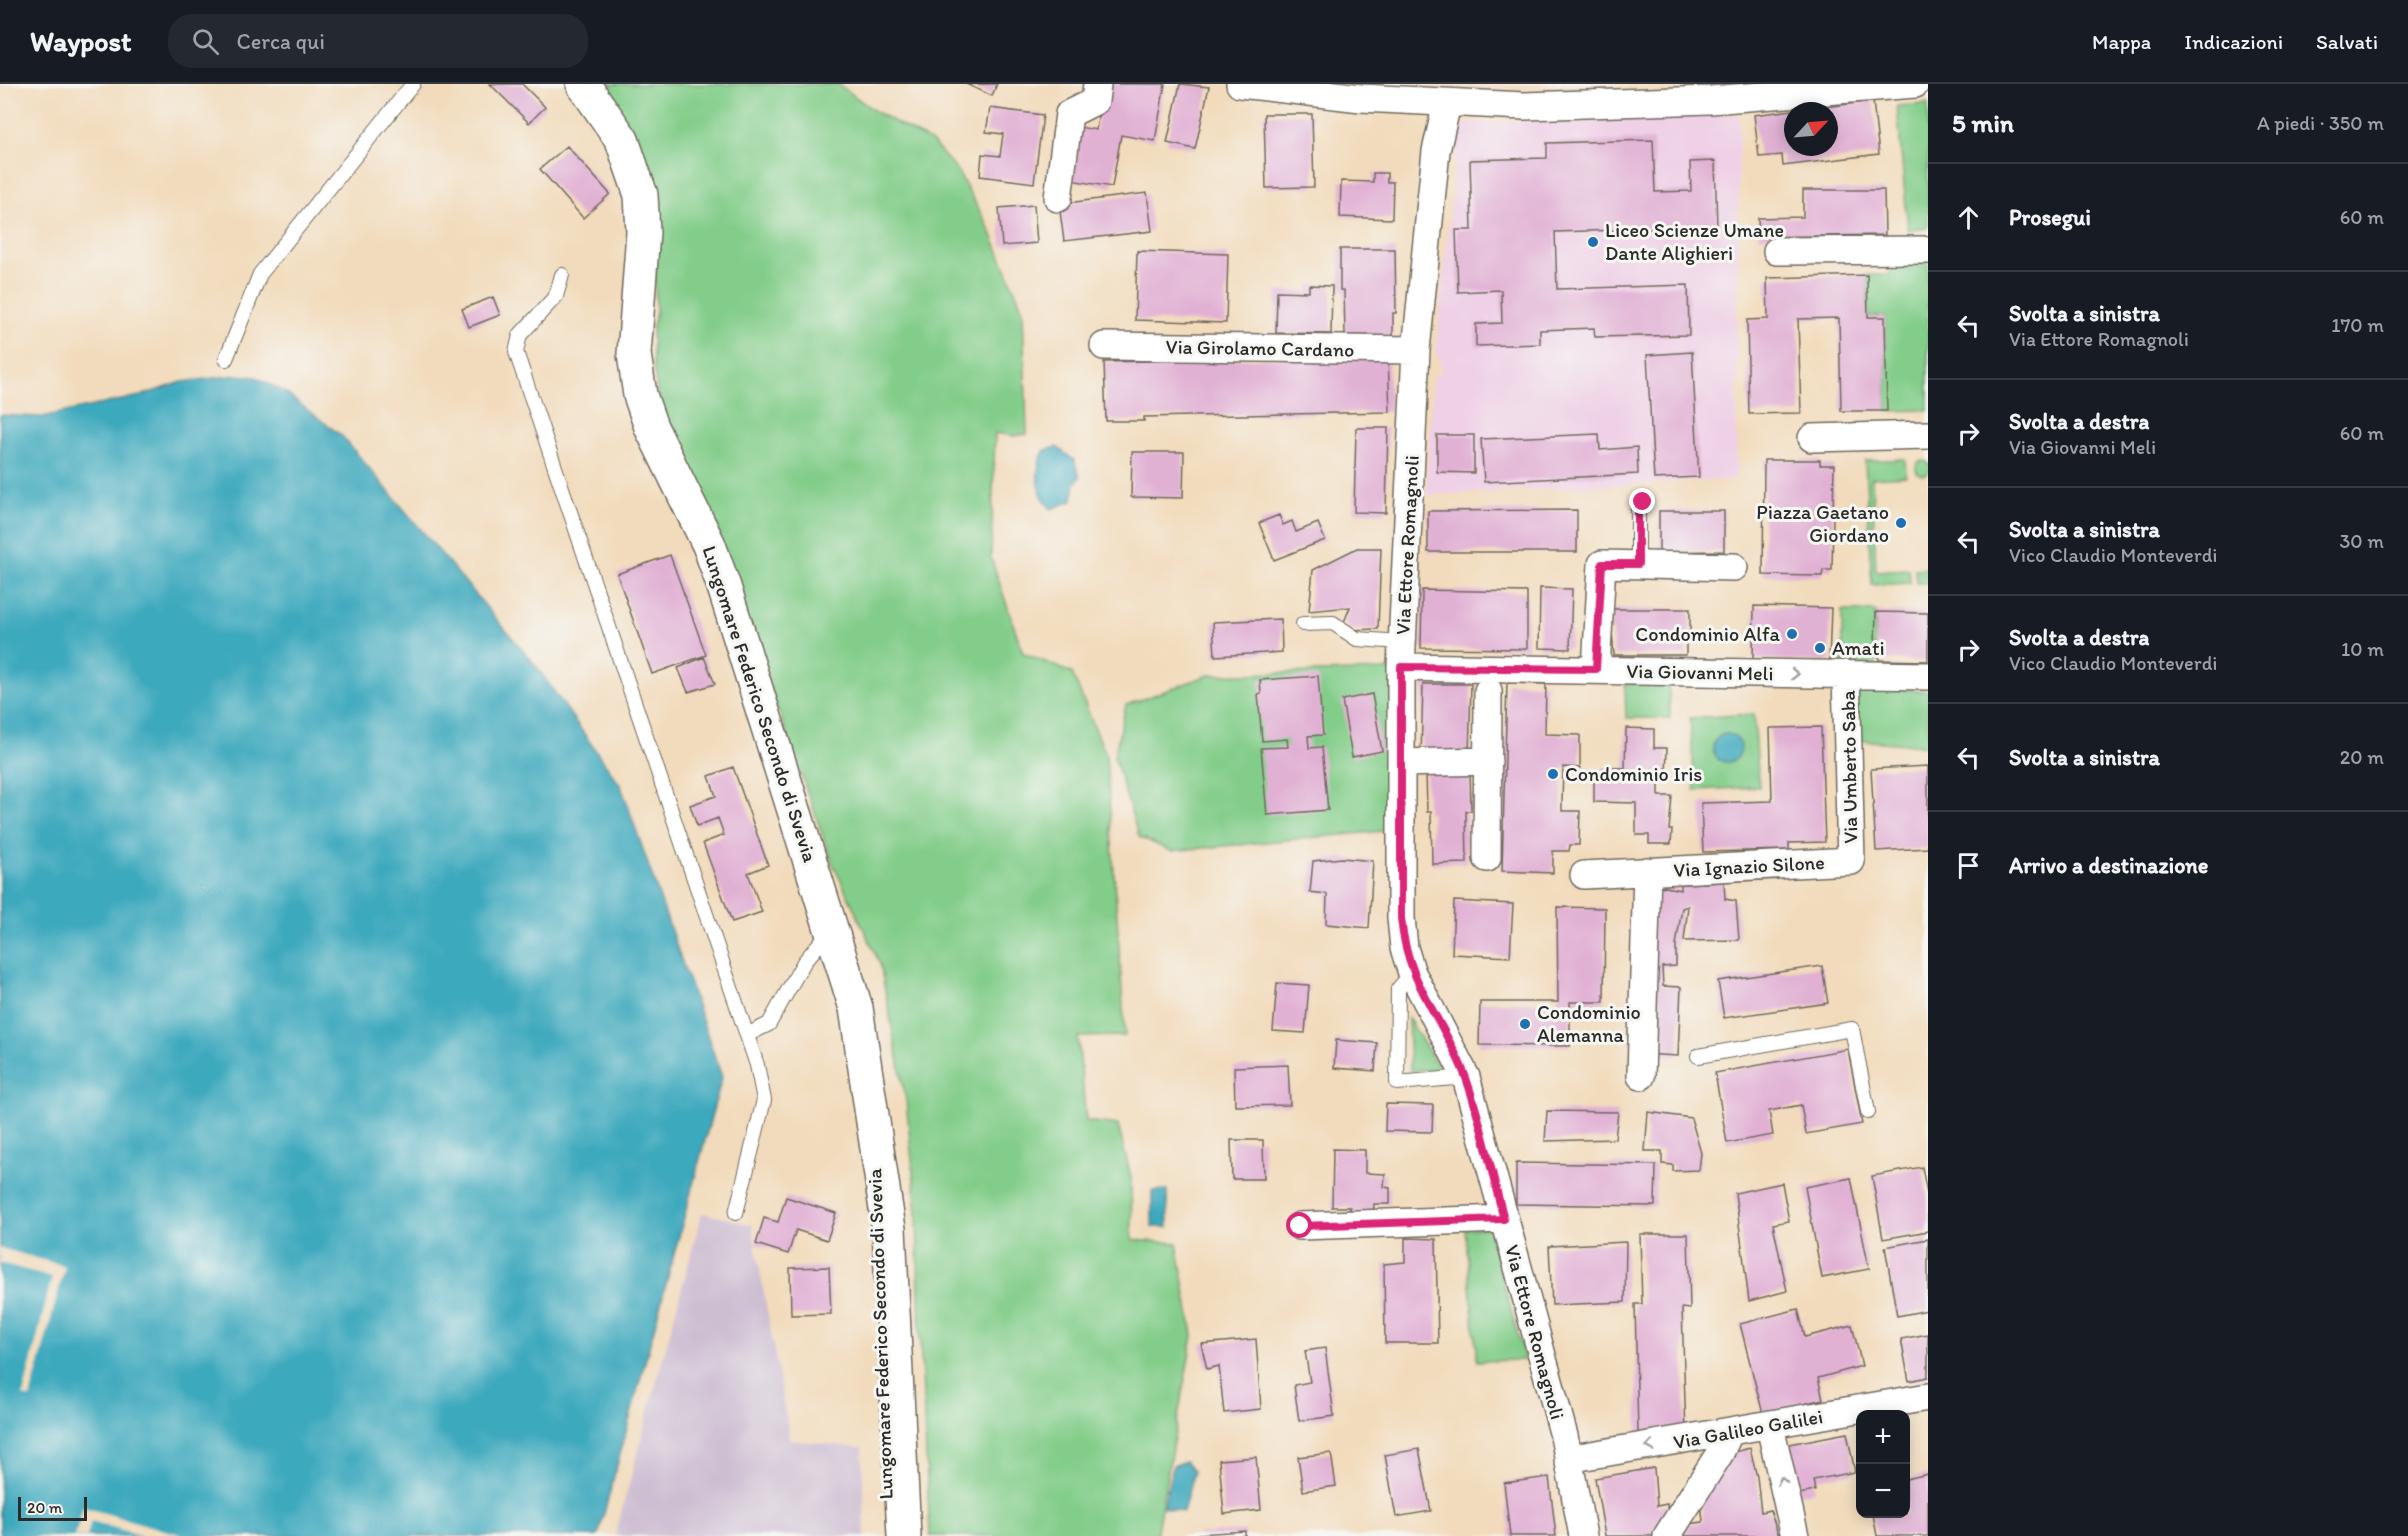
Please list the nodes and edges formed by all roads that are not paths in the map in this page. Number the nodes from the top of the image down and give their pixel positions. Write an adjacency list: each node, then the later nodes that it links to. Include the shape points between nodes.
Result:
1 (413, 84): 14 (lane, via 260,274)
2 (583, 84): 32 (street, Lungomare Federico Secondo di Svevia, via 622,140 641,195 643,232 634,354 640,395 651,427 709,545)
3 (1097, 84): 8 (street, via 1095,101 1069,114)
4 (1243, 84): 6 (street)
5 (1915, 84): 7 (street, via 1710,100 1524,106)
6 (1360, 91): 7 (street)
7 (1447, 104): 13 (street, Via Ettore Romagnoli, via 1436,151)
8 (1058, 198)
9 (1928, 250): 10 (street)
10 (1777, 251)
11 (562, 275): 34 (lane, via 556,296 520,335 516,352)
12 (1104, 346): 13 (street, Via Girolamo Cardano)
13 (1416, 350): 21 (street, Via Ettore Romagnoli)
14 (226, 359)
15 (1928, 435): 16 (street)
16 (1812, 438)
17 (1643, 502): 18 (lane, via 1638,508)
18 (1638, 564): 19 (street); 22 (street, via 1602,564)
19 (1734, 567)
20 (1303, 624): 21 (lane, via 1333,623 1357,639)
21 (1401, 654): 22 (street, Via Giovanni Meli); 27 (street, Via Ettore Romagnoli)
22 (1596, 669): 23 (street, Via Giovanni Meli, one-way to 23)
23 (1846, 674): 24 (street, Via Giovanni Meli); 29 (street, Via Umberto Saba)
24 (1928, 676)
25 (1488, 691): 26 (street)
26 (1488, 761): 27 (street); 28 (street)
27 (1401, 763): 33 (street, Via Ettore Romagnoli, via 1401,918 1404,948)
28 (1487, 858)
29 (1851, 861): 30 (street, Via Ignazio Silone)
30 (1647, 871): 31 (street, Via Ignazio Silone); 36 (street, Via Ignazio Silone)
31 (1584, 875)
32 (833, 928): 34 (lane, via 804,962 769,1024); 39 (street, Lungomare Federico Secondo di Svevia, via 856,1008)
33 (1413, 973): 37 (street, Via Ettore Romagnoli); 37 (lane, via 1398,989 1397,1083)
34 (747, 1035): 40 (lane, via 764,1100)
35 (1698, 1056): 38 (lane, via 1852,1029)
36 (1641, 1076)
37 (1466, 1077): 41 (street, Via Ettore Romagnoli)
38 (1868, 1113)
39 (873, 1132): 47 (street, Lungomare Federico Secondo di Svevia); 48 (street, Lungomare Federico Secondo di Svevia, via 889,1229)
40 (736, 1213)
41 (1504, 1219): 42 (street); 46 (street, Via Ettore Romagnoli)
42 (1300, 1226)
43 (1928, 1397): 44 (street, Via Galileo Galilei)
44 (1770, 1426): 45 (street, Via Galileo Galilei); 51 (street, one-way to 44)
45 (1729, 1433): 46 (street, Via Galileo Galilei, one-way to 46); 50 (street)
46 (1568, 1460): 49 (street, Via Ettore Romagnoli)
47 (887, 1536)
48 (904, 1536)
49 (1583, 1536)
50 (1667, 1536)
51 (1795, 1536)

